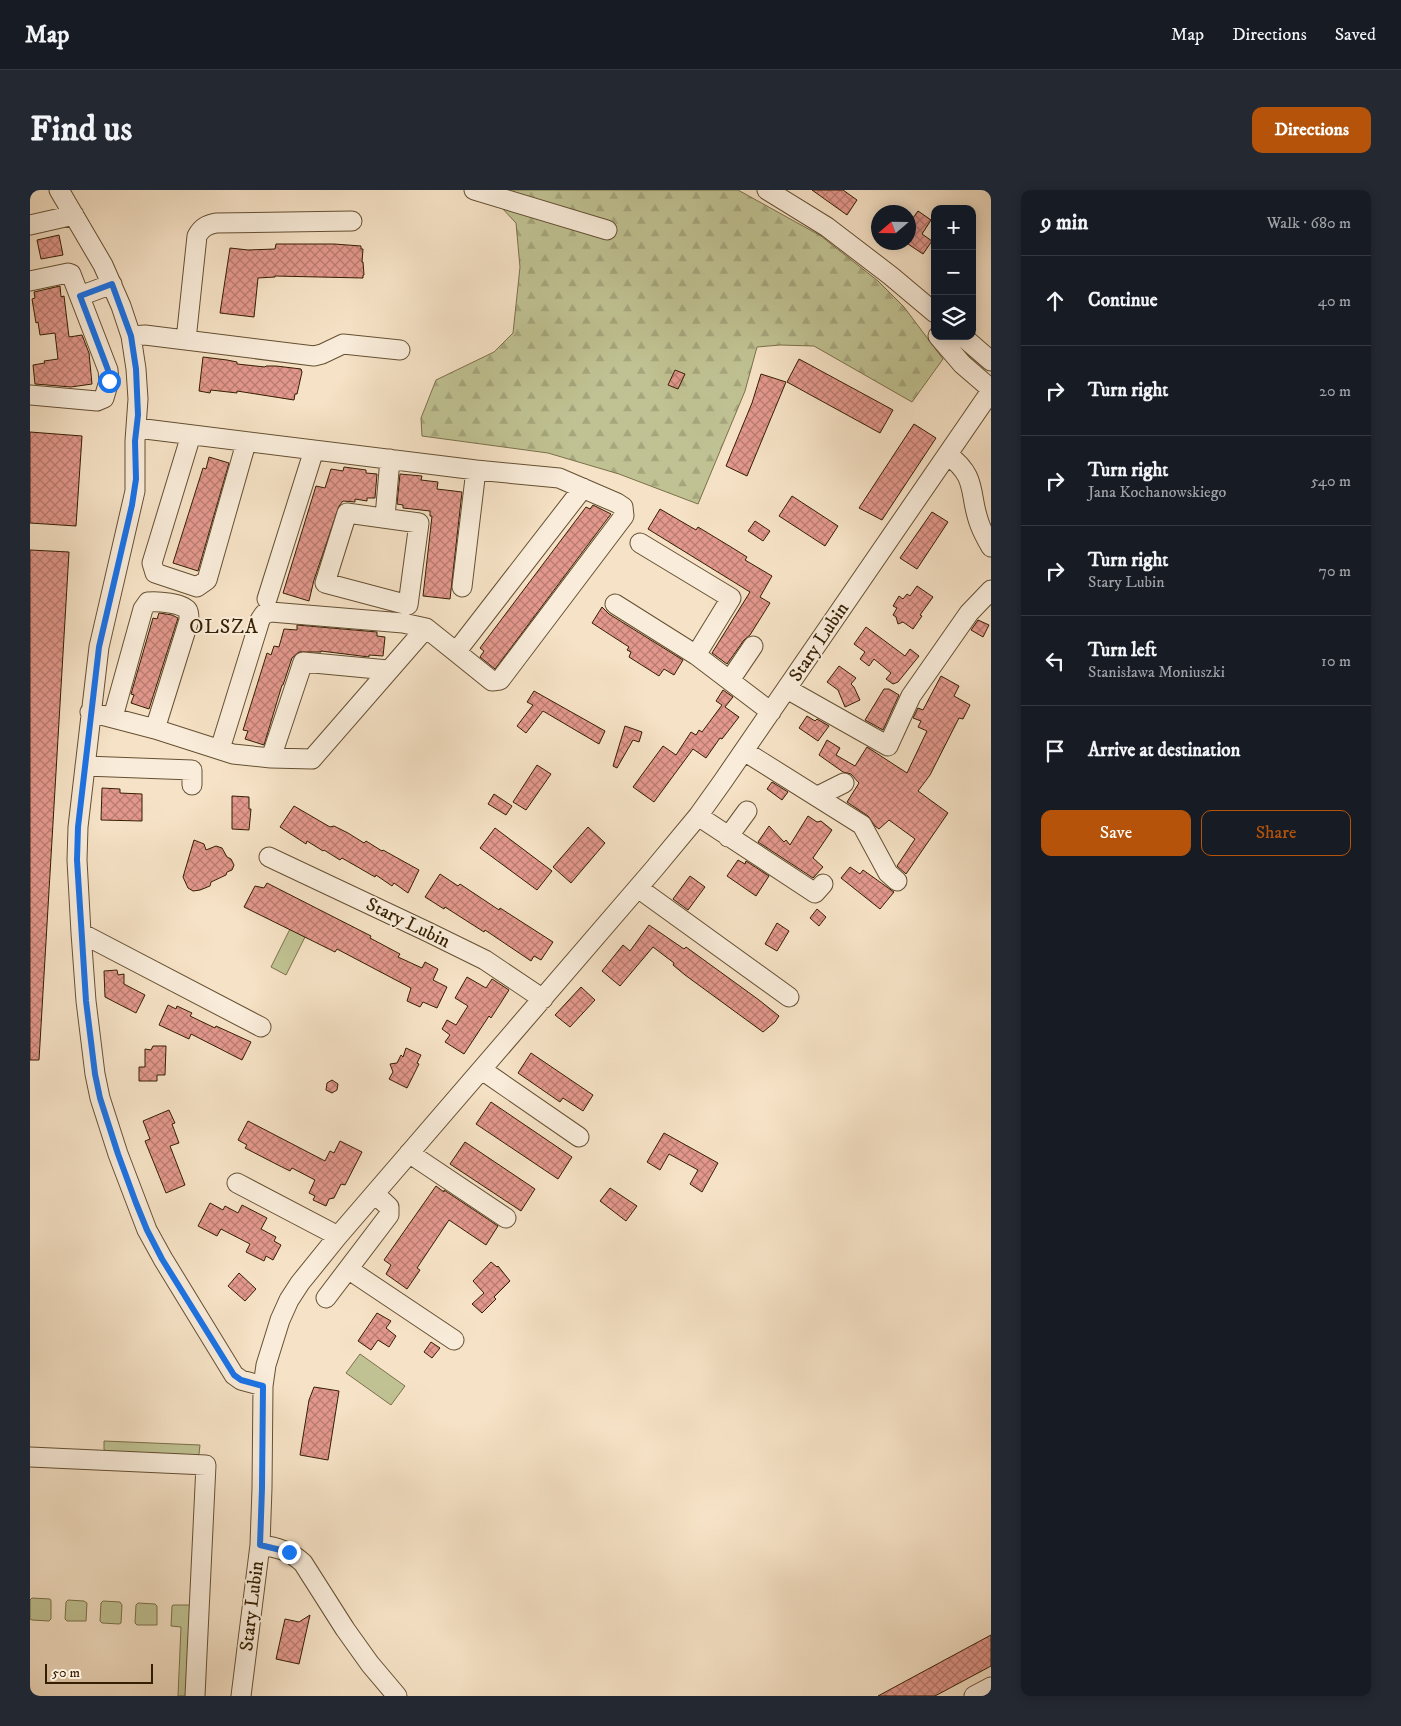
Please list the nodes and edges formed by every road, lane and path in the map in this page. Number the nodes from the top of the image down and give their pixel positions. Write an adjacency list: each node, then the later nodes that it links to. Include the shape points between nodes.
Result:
1 (59, 190): 4 (street)
2 (474, 190): 7 (street)
3 (767, 190): 8 (street, via 827,227)
4 (74, 215): 6 (street); 10 (street)
5 (352, 221): 15 (street, via 216,223 201,229 197,236)
6 (30, 226)
7 (607, 230)
8 (891, 276): 12 (street); 13 (street)
9 (30, 281): 11 (street, via 68,273)
10 (112, 284): 11 (street); 14 (street)
11 (80, 296): 21 (street, via 108,370 109,381 104,398 97,402)
12 (931, 310)
13 (931, 327)
14 (131, 336): 15 (street, via 139,334); 22 (street, via 137,382)
15 (186, 340): 18 (street, via 314,356 344,344)
16 (941, 340): 20 (street)
17 (967, 340): 19 (street)
18 (400, 350)
19 (991, 361)
20 (991, 390): 26 (street, Stary Lubin)
21 (30, 395)
22 (137, 428): 23 (street); 45 (street, via 135,491 99,647)
23 (191, 435): 24 (street); 24 (street, via 152,563 156,573 197,587 207,580)
24 (246, 443): 25 (street)
25 (314, 450): 27 (street); 36 (street)
26 (948, 455): 30 (street, via 965,470); 44 (street, Stary Lubin)
27 (390, 460): 28 (street); 31 (street)
28 (476, 470): 29 (street, via 560,478); 34 (street)
29 (583, 488): 40 (street); 40 (street, via 623,507 624,516 500,680 492,681)
30 (983, 507): 33 (street, via 980,526)
31 (384, 517): 31 (street, via 347,513 325,583 408,605 420,523)
32 (640, 543): 41 (street, via 731,598)
33 (991, 547)
34 (462, 587)
35 (991, 590): 44 (street, via 969,613 910,696 888,746)
36 (266, 600)
37 (615, 604): 41 (street)
38 (426, 628): 40 (street); 42 (street); 49 (street, via 403,623 264,614)
39 (753, 646): 43 (street)
40 (456, 652)
41 (696, 655): 43 (street)
42 (388, 670): 51 (street, via 312,759); 51 (street, via 303,662)
43 (730, 680): 46 (street)
44 (787, 689): 46 (street, Stary Lubin)
45 (90, 712): 47 (street); 52 (street)
46 (771, 712): 50 (street, Stary Lubin)
47 (113, 717): 48 (street); 48 (street, via 143,609 148,602 155,601 183,606 189,612 189,620)
48 (155, 729): 49 (street)
49 (220, 750): 51 (street)
50 (744, 750): 55 (street); 57 (street, Stary Lubin)
51 (271, 758)
52 (85, 766): 54 (street, via 192,770); 63 (street, via 77,860)
53 (844, 783): 55 (street)
54 (192, 785)
55 (818, 796): 60 (street, via 862,825 888,873)
56 (747, 811): 58 (street)
57 (698, 816): 58 (street); 62 (street, Stary Lubin)
58 (728, 837): 61 (street, via 815,893)
59 (269, 857): 65 (street, Stary Lubin, via 485,960)
60 (897, 881)
61 (823, 884)
62 (638, 888): 64 (street); 65 (street, Stary Lubin)
63 (81, 934): 66 (street); 77 (street, via 95,1074 100,1098 136,1203 162,1259 234,1375)
64 (789, 997)
65 (543, 999): 67 (street, Stary Lubin)
66 (261, 1027)
67 (482, 1070): 68 (street); 69 (street, Stary Lubin)
68 (578, 1136)
69 (409, 1153): 71 (street, Stary Lubin); 72 (street)
70 (237, 1183): 73 (street)
71 (375, 1194): 73 (street, Stary Lubin); 74 (street, via 389,1207 389,1215)
72 (506, 1218)
73 (338, 1236): 77 (street, Stary Lubin, via 289,1300 270,1348)
74 (348, 1269): 75 (street); 76 (street)
75 (326, 1298)
76 (454, 1340)
77 (263, 1386): 79 (street, Stary Lubin)
78 (30, 1457): 81 (street, via 206,1465)
79 (260, 1545): 82 (street, Stary Lubin); 83 (street, via 284,1550 303,1563 345,1629)
80 (991, 1687): 84 (street)
81 (195, 1696)
82 (241, 1696)
83 (397, 1696)
84 (974, 1696)

